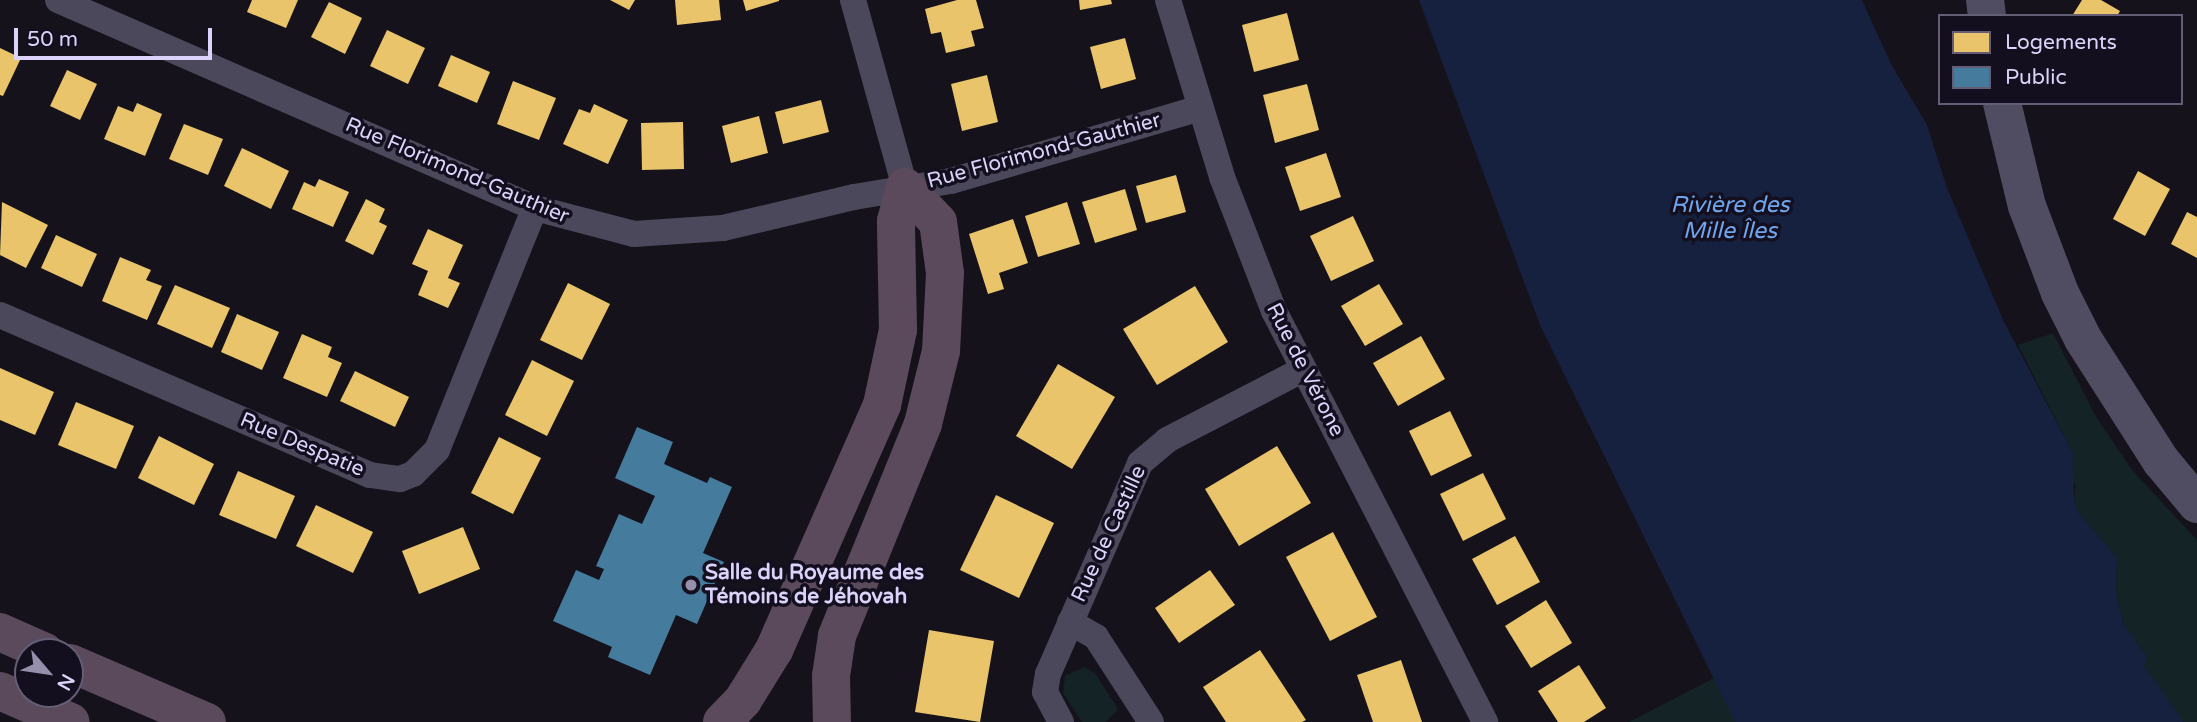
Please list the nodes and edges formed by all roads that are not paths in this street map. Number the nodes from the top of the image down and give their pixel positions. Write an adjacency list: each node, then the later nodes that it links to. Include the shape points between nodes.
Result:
1 (58, 0): 7 (street, Rue Florimond-Gauthier)
2 (853, 0): 6 (street)
3 (1168, 0): 5 (street, Rue de Vérone)
4 (2002, 105): 10 (main road, via 2019,180 2052,273 2083,339)
5 (1200, 108): 6 (street, Rue Florimond-Gauthier, via 951,181); 9 (street, Rue de Vérone, via 1241,231)
6 (905, 187): 7 (street, Rue Florimond-Gauthier, via 723,228 665,234 615,231); 20 (highway, via 896,221 898,330 882,405 774,650 749,692); 21 (highway, via 938,222 945,273 941,351 923,424 837,636 831,676)
7 (535, 208): 8 (street, Rue Despatie, via 437,450 413,474 400,479 370,475)
8 (0, 315)
9 (1302, 370): 13 (street, Rue de Castille, via 1147,454); 24 (street, Rue de Vérone)
10 (2123, 400): 11 (main road); 12 (main road, via 2172,477)
11 (2197, 467)
12 (2197, 504)
13 (1069, 622): 22 (street, Rue de Castille, via 1045,682 1048,700); 23 (street, Rue de Castille, via 1096,637)
14 (84, 669): 19 (highway)
15 (0, 691): 18 (highway)
16 (0, 709): 17 (highway)
17 (18, 722)
18 (71, 722)
19 (207, 722)
20 (722, 722)
21 (832, 722)
22 (1061, 722)
23 (1151, 722)
24 (1485, 722)

